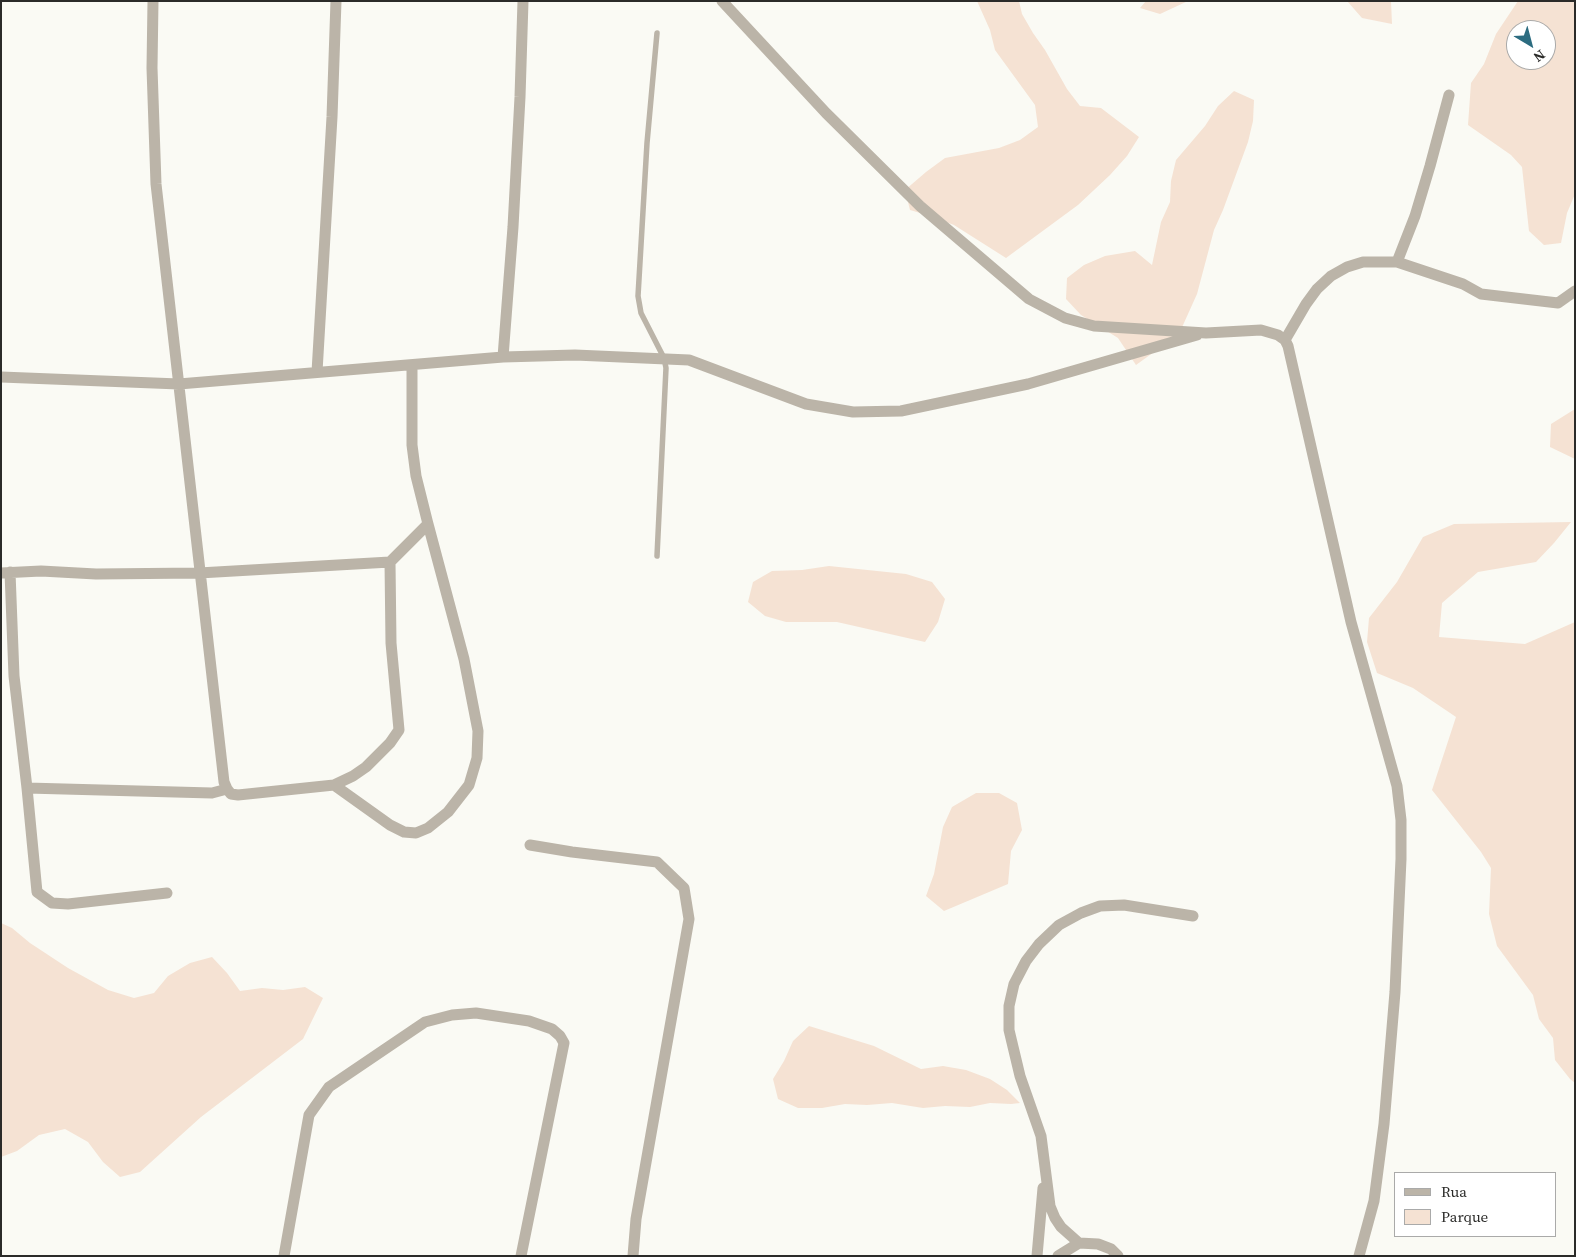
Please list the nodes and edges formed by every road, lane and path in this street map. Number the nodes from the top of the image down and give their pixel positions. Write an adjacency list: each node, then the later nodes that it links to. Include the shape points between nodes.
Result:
1 (154, 1): 16 (street, via 152,68 156,184)
2 (336, 1): 14 (street)
3 (523, 1): 11 (street, via 514,207)
4 (722, 1): 9 (street, via 826,113 920,206 1029,299 1065,318 1094,326)
5 (657, 33): 12 (lane, via 638,296 641,313)
6 (1449, 95): 7 (street, via 1422,191)
7 (1397, 262): 8 (street, via 1463,284 1481,294 1558,303); 10 (street, via 1363,262 1331,276 1306,304)
8 (1575, 291)
9 (1206, 333): 10 (street, via 1261,330); 12 (street, via 1028,384 901,411 853,412 806,404 689,360)
10 (1285, 340): 36 (street, via 1291,354 1352,622 1396,786 1401,820 1395,992 1384,1124 1374,1201)
11 (503, 357): 12 (street); 13 (street)
12 (664, 358): 18 (lane)
13 (412, 365): 14 (street); 17 (street, via 412,445)
14 (317, 372): 16 (street)
15 (1, 377): 16 (street)
16 (180, 384): 21 (street)
17 (428, 524): 19 (street); 22 (street, via 464,660 478,731 477,758 469,785 448,812 416,833 404,832 390,825)
18 (657, 556)
19 (390, 562): 21 (street); 22 (street, via 391,643 399,730 366,767)
20 (6, 572): 21 (street); 23 (street)
21 (199, 573): 24 (street)
22 (334, 785): 24 (street, via 238,795)
23 (27, 788): 24 (street, via 212,793); 26 (street, via 37,892 52,903 68,904)
24 (227, 789)
25 (530, 845): 32 (street, via 657,862 684,888 689,919 636,1218)
26 (167, 893)
27 (1193, 916): 28 (street, via 1124,905 1100,906 1059,925 1026,961 1014,984 1008,1006 1009,1030 1020,1076 1041,1136)
28 (1045, 1172): 29 (street, via 1054,1218); 33 (street)
29 (1078, 1243): 34 (street); 35 (street, via 1111,1248)
30 (284, 1256): 31 (street, via 309,1115 329,1087 425,1022 476,1013 529,1021 552,1029 564,1044)
31 (521, 1256)
32 (633, 1256)
33 (1037, 1256)
34 (1058, 1256)
35 (1118, 1256)
36 (1359, 1256)

